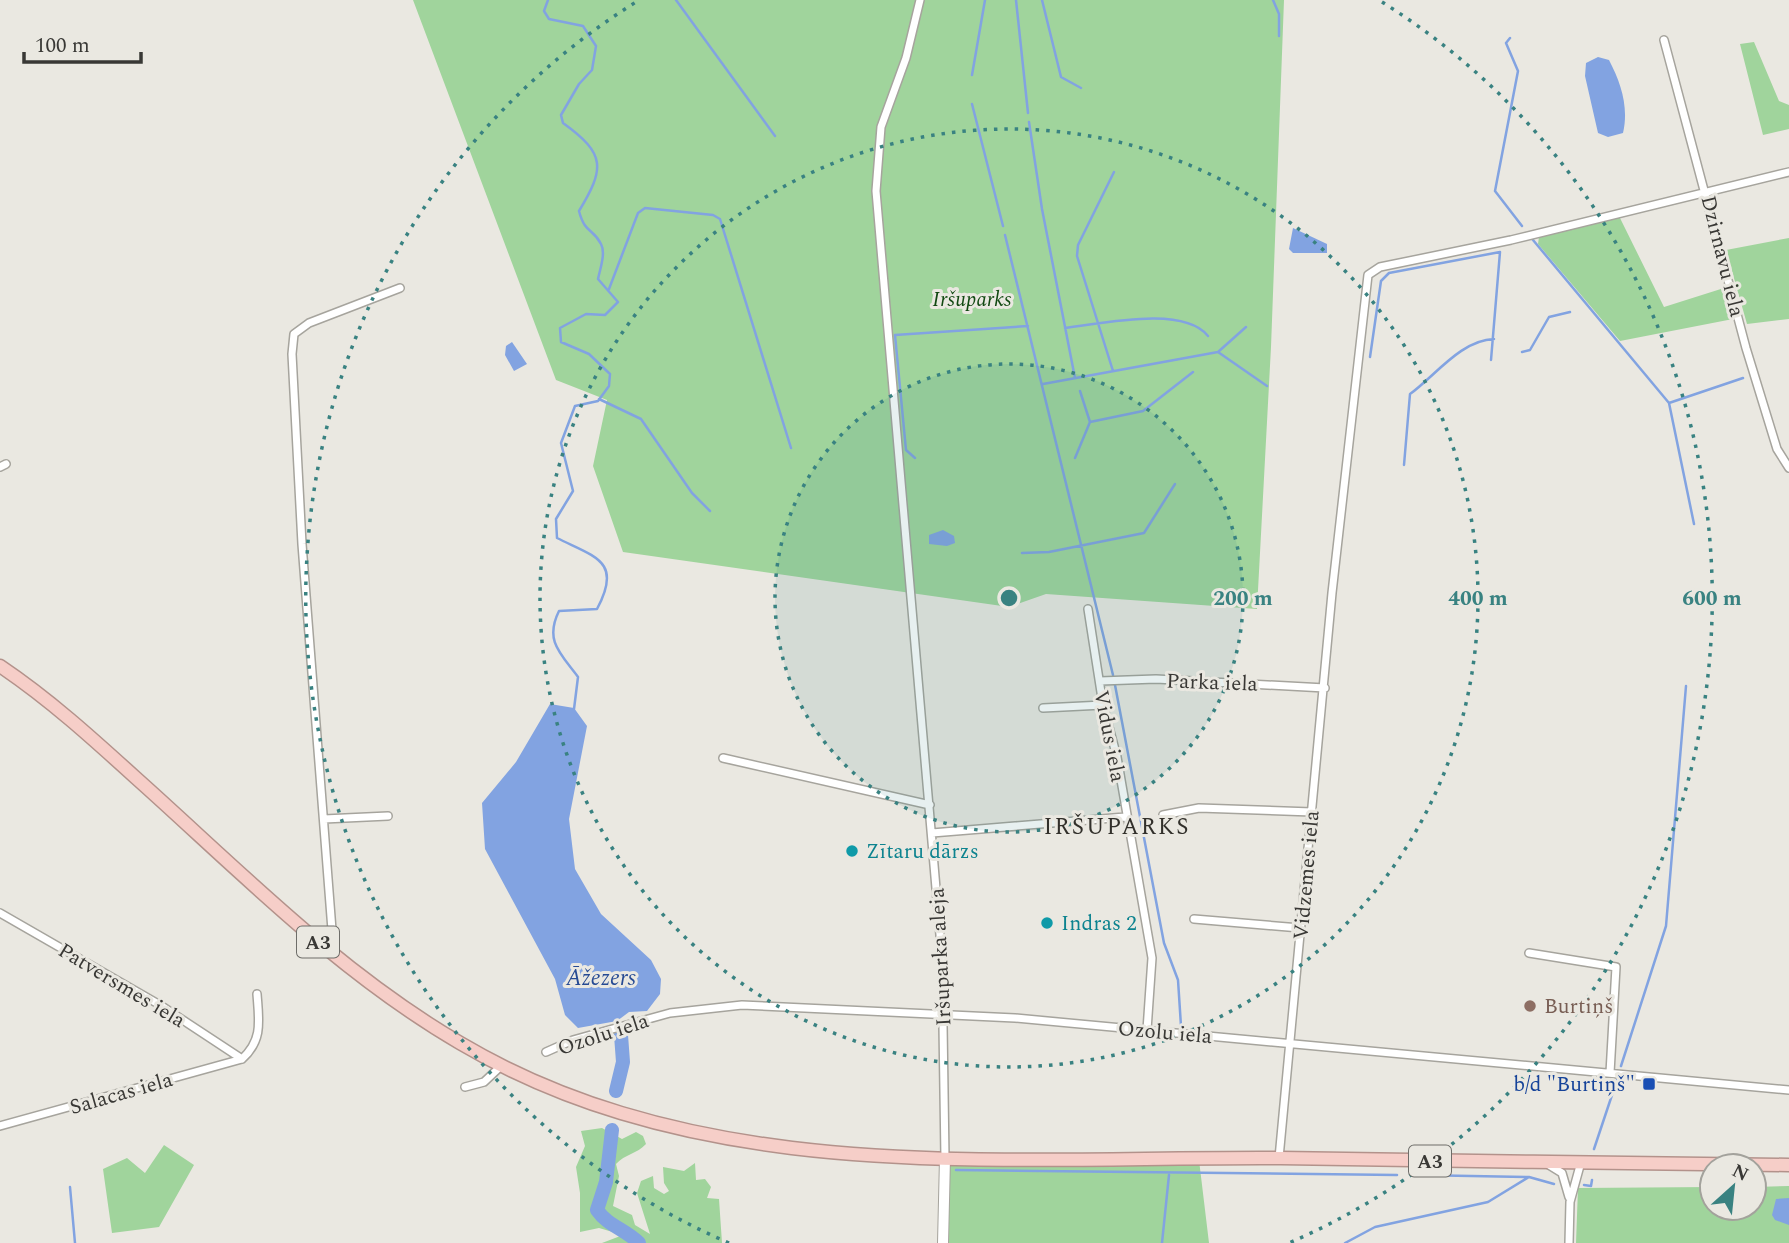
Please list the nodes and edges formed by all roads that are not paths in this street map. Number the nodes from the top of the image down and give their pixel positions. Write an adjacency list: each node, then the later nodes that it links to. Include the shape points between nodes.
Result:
1 (920, 0): 14 (street, Iršuparka aleja, via 906,58 881,127 876,162)
2 (1664, 40): 4 (street, Dzirnavu iela)
3 (1789, 172): 4 (street)
4 (1706, 190): 6 (street, Dzirnavu iela, via 1750,360 1777,449); 10 (street, Vidzemes iela, via 1511,240 1380,267 1368,275)
5 (400, 288): 19 (street, via 309,323 295,334 292,354)
6 (1789, 468)
7 (1088, 609): 9 (street, Vidus iela)
8 (0, 666): 24 (highway, A3, via 91,737)
9 (1100, 681): 10 (street, Parka iela, via 1156,679); 11 (street, Vidus iela)
10 (1325, 688): 15 (street, Vidzemes iela)
11 (1103, 705): 12 (street); 18 (street, Vidus iela, via 1117,757)
12 (1043, 708)
13 (723, 758): 14 (street)
14 (930, 805): 20 (street, Iršuparka aleja)
15 (1312, 812): 16 (street, via 1199,808); 23 (street, Vidzemes iela)
16 (1163, 815)
17 (388, 816): 19 (street)
18 (1125, 817): 20 (street); 28 (street, Vidus iela, via 1152,958)
19 (324, 819): 24 (street, via 332,930)
20 (932, 833): 27 (street, Iršuparka aleja)
21 (0, 913): 31 (street, Patversmes iela, via 160,1005)
22 (1194, 919): 23 (street)
23 (1300, 928): 29 (street, Vidzemes iela)
24 (326, 948): 32 (highway, A3, via 370,984)
25 (1529, 953): 33 (street, via 1616,967)
26 (257, 994): 31 (street, via 260,1031)
27 (945, 1014): 28 (street, Ozolu iela); 30 (street, Ozolu iela, via 742,1005 670,1013); 37 (street, Iršuparka aleja)
28 (1147, 1030): 29 (street, Ozolu iela)
29 (1289, 1042): 33 (street, Ozolu iela); 38 (street, Vidzemes iela)
30 (546, 1052)
31 (242, 1059): 36 (street, Salacas iela)
32 (501, 1066): 34 (street, via 484,1082); 37 (highway, A3, via 603,1107 674,1128 775,1147)
33 (1610, 1073): 35 (street, Ozolu iela)
34 (465, 1087)
35 (1789, 1090)
36 (0, 1126)
37 (945, 1158): 38 (highway, A3); 43 (street)
38 (1279, 1158): 40 (highway, A3)
39 (1581, 1162): 40 (highway, A3); 41 (highway, A3); 42 (street)
40 (1544, 1163): 42 (street, via 1562,1173)
41 (1789, 1165)
42 (1570, 1202): 44 (street)
43 (943, 1243)
44 (1569, 1243)

